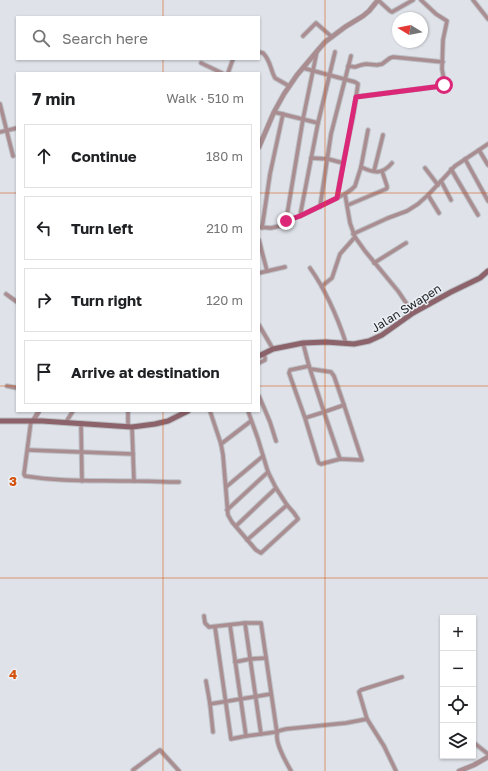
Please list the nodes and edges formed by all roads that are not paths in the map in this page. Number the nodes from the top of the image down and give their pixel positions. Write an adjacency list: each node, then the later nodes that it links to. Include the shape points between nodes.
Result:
1 (378, 0): 2 (street, via 392,12); 7 (street, via 366,13)
2 (413, 0)
3 (421, 0): 13 (street, via 447,21 443,40)
4 (473, 0): 5 (street)
5 (488, 20)
6 (303, 36): 7 (street, via 316,23)
7 (332, 37): 8 (street)
8 (318, 50): 16 (street); 17 (street)
9 (260, 52): 22 (street, via 270,63 275,78)
10 (335, 52): 20 (street)
11 (351, 56): 15 (street)
12 (233, 60): 19 (street)
13 (443, 62): 15 (street, via 390,58 377,66); 23 (street, via 442,86)
14 (201, 63): 18 (street)
15 (348, 66): 21 (street)
16 (303, 68): 17 (street); 22 (street)
17 (314, 71): 20 (street); 27 (street)
18 (220, 72)
19 (228, 72)
20 (329, 75): 21 (street); 28 (street)
21 (345, 79): 23 (street, via 358,84); 39 (street, via 331,134)
22 (289, 86): 25 (street)
23 (356, 97): 41 (street)
24 (0, 104): 30 (street)
25 (274, 112): 26 (street); 35 (street)
26 (283, 114): 27 (street); 62 (street)
27 (303, 119): 28 (street); 61 (street)
28 (318, 123): 38 (street)
29 (16, 128): 30 (street)
30 (6, 130): 32 (street); 37 (street)
31 (368, 130): 44 (street)
32 (0, 132)
33 (382, 135): 47 (street)
34 (488, 144): 36 (street)
35 (260, 145)
36 (479, 150): 40 (street); 43 (street)
37 (13, 156)
38 (311, 158): 39 (street); 60 (street)
39 (328, 159): 41 (street); 57 (street)
40 (465, 159): 46 (street); 55 (street)
41 (343, 163): 53 (street)
42 (392, 163): 48 (street)
43 (488, 165)
44 (361, 167): 47 (street); 51 (street, via 355,186)
45 (425, 168): 50 (street)
46 (451, 170): 49 (street); 59 (street)
47 (374, 171): 48 (street)
48 (382, 172): 56 (street, via 386,189)
49 (441, 181): 50 (street); 54 (street)
50 (438, 185): 52 (street)
51 (345, 194): 53 (street); 56 (street)
52 (428, 195): 58 (street); 63 (street, via 407,211)
53 (337, 198): 57 (street)
54 (451, 200)
55 (488, 201)
56 (348, 205): 63 (street)
57 (320, 207): 60 (street)
58 (440, 214)
59 (478, 215)
60 (300, 216): 61 (street)
61 (286, 221): 62 (street, via 277,227)
62 (260, 227)
63 (354, 236): 66 (street); 72 (street, via 340,254 332,278)
64 (406, 243): 66 (street)
65 (260, 244): 69 (street)
66 (374, 263): 75 (street)
67 (285, 267): 69 (street)
68 (310, 268): 72 (street)
69 (267, 271): 71 (street)
70 (488, 271): 75 (main road, Jalan Swapen, via 480,278)
71 (260, 273)
72 (322, 286): 78 (street, via 335,311)
73 (6, 294): 74 (street)
74 (16, 301)
75 (413, 313): 78 (main road, Jalan Swapen, via 369,342)
76 (261, 332): 79 (street)
77 (303, 343): 78 (main road, Jalan Swapen); 79 (main road, Jalan Swapen); 82 (street)
78 (346, 344)
79 (273, 349): 80 (main road, Jalan Swapen)
80 (261, 355): 81 (street, via 265,360)
81 (260, 362)
82 (310, 368): 86 (street, via 333,373); 94 (street); 95 (street, via 289,372)
83 (7, 386): 84 (street)
84 (16, 388)
85 (260, 398): 103 (street)
86 (344, 405): 94 (street); 109 (street, via 362,460)
87 (38, 412): 97 (street)
88 (39, 412): 98 (street)
89 (72, 412): 100 (street)
90 (128, 412): 102 (street)
91 (186, 412): 102 (main road, via 168,421)
92 (210, 412): 104 (street)
93 (248, 412): 99 (street)
94 (324, 412): 95 (street); 109 (street)
95 (305, 418): 109 (street, via 318,463 324,464)
96 (0, 421): 97 (main road)
97 (32, 421): 98 (main road); 105 (street)
98 (42, 421): 100 (main road)
99 (251, 421): 104 (street); 108 (street)
100 (66, 422): 101 (main road)
101 (81, 423): 102 (main road); 106 (street)
102 (130, 426): 107 (street)
103 (276, 441)
104 (221, 444): 114 (street)
105 (28, 450): 106 (street); 111 (street, via 25,476)
106 (82, 452): 107 (street); 111 (street)
107 (133, 454): 112 (street)
108 (263, 456): 110 (street); 114 (street)
109 (340, 459)
110 (268, 472): 115 (street); 117 (street)
111 (82, 481): 112 (street)
112 (134, 481): 113 (street)
113 (179, 482)
114 (226, 486): 117 (street)
115 (276, 488): 116 (street); 118 (street)
116 (287, 505): 119 (street); 119 (street, via 298,520 263,552 258,552)
117 (227, 510): 118 (street)
118 (236, 526): 119 (street)
119 (247, 540)
120 (204, 616): 123 (street, via 207,626)
121 (245, 623): 122 (street); 124 (street, via 262,623); 125 (street)
122 (230, 625): 123 (street); 126 (street)
123 (215, 627): 132 (street)
124 (266, 658): 125 (street); 129 (street)
125 (250, 659): 126 (street); 130 (street)
126 (235, 662): 131 (street)
127 (402, 677): 134 (street, via 360,691)
128 (206, 681): 133 (street)
129 (271, 694): 130 (street); 136 (street)
130 (255, 696): 131 (street); 137 (street)
131 (240, 699): 132 (street); 138 (street)
132 (226, 701): 133 (street); 138 (street, via 231,739)
133 (210, 704): 135 (street)
134 (367, 718): 136 (street); 145 (street)
135 (213, 732)
136 (276, 732): 137 (street); 144 (street, via 278,745)
137 (261, 734): 138 (street)
138 (246, 736)
139 (476, 744): 140 (street)
140 (488, 754)
141 (488, 757): 146 (street)
142 (133, 770): 143 (street, via 160,750)
143 (179, 771)
144 (291, 771)
145 (396, 771)
146 (459, 771)

